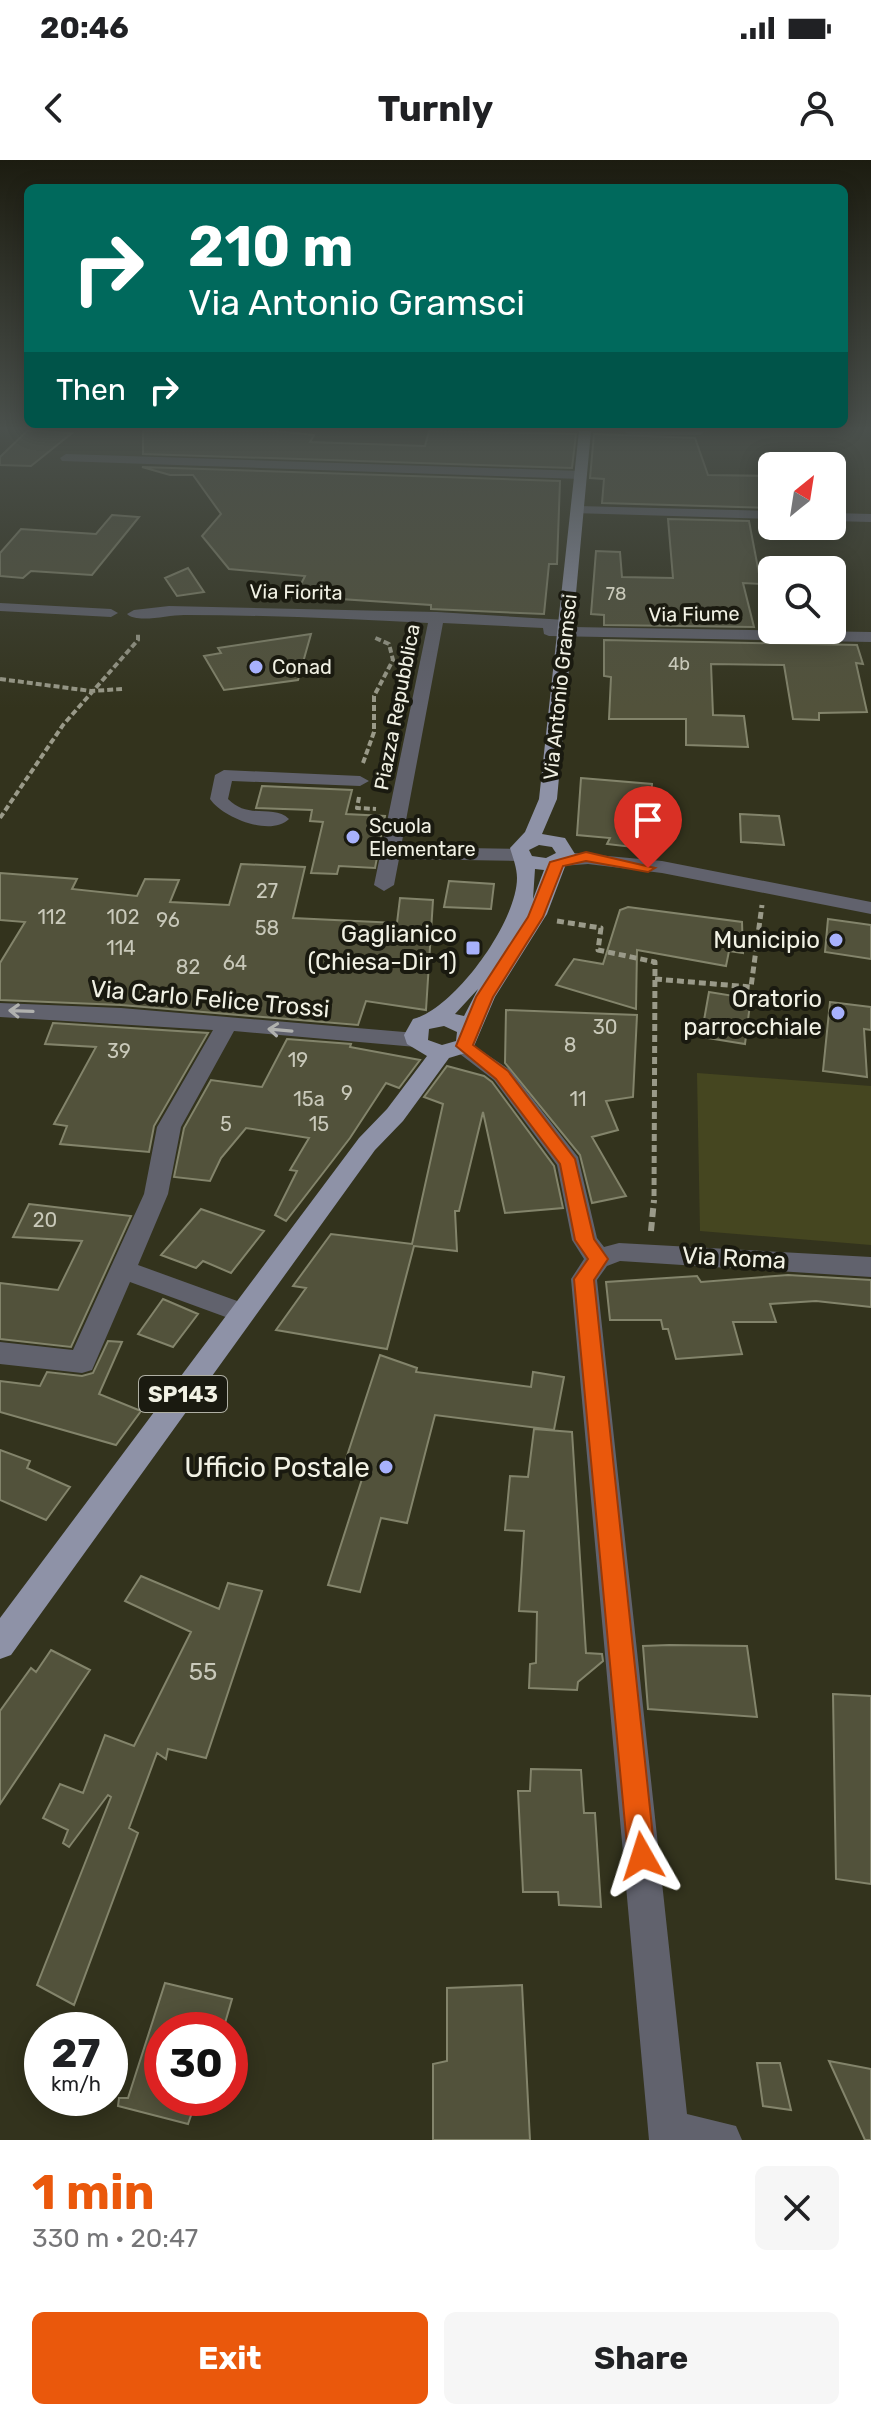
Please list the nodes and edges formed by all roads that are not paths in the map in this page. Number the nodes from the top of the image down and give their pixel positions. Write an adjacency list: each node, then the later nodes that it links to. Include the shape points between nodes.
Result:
1 (577, 523): 4 (main road, Via Antonio Gramsci)
2 (0, 607): 3 (street, Via Fiorita, via 111,613 109,619 119,621 169,610)
3 (437, 616): 4 (street, Via Fiorita, via 458,617 467,626); 10 (street, Piazza Repubblica)
4 (566, 628): 5 (street, Via Fiume, via 634,635 679,631); 7 (main road, Via Antonio Gramsci)
5 (871, 637)
6 (360, 781): 8 (street, via 224,775 219,799 226,810)
7 (548, 799): 9 (main road, Via Antonio Gramsci); 11 (main road, Via Antonio Gramsci / SP143)
8 (280, 819)
9 (559, 852): 11 (main road, via 542,864); 13 (street); 17 (main road, SP143, via 535,917 484,997)
10 (390, 853): 11 (street); 12 (street, Piazza Repubblica)
11 (523, 853): 15 (main road, Via Antonio Gramsci / SP143, via 527,885 505,936 465,992)
12 (384, 885)
13 (871, 908)
14 (0, 1010): 16 (street, Via Carlo Felice Trossi, one-way to 14)
15 (437, 1019): 17 (main road, via 459,1022); 17 (main road, SP143, via 421,1024 415,1035)
16 (227, 1025): 17 (street, Via Carlo Felice Trossi, one-way to 16); 20 (street, via 169,1127 156,1194)
17 (442, 1043): 18 (street, via 502,1075 569,1163 585,1240); 21 (main road, SP143, via 395,1115 367,1144)
18 (598, 1259): 19 (street, Via Roma, via 619,1252); 24 (street, via 584,1279)
19 (871, 1267)
20 (125, 1270): 21 (street); 22 (street, via 82,1362)
21 (242, 1313): 23 (main road, SP143)
22 (0, 1353)
23 (0, 1644)
24 (668, 2135): 25 (street)
25 (722, 2140)

